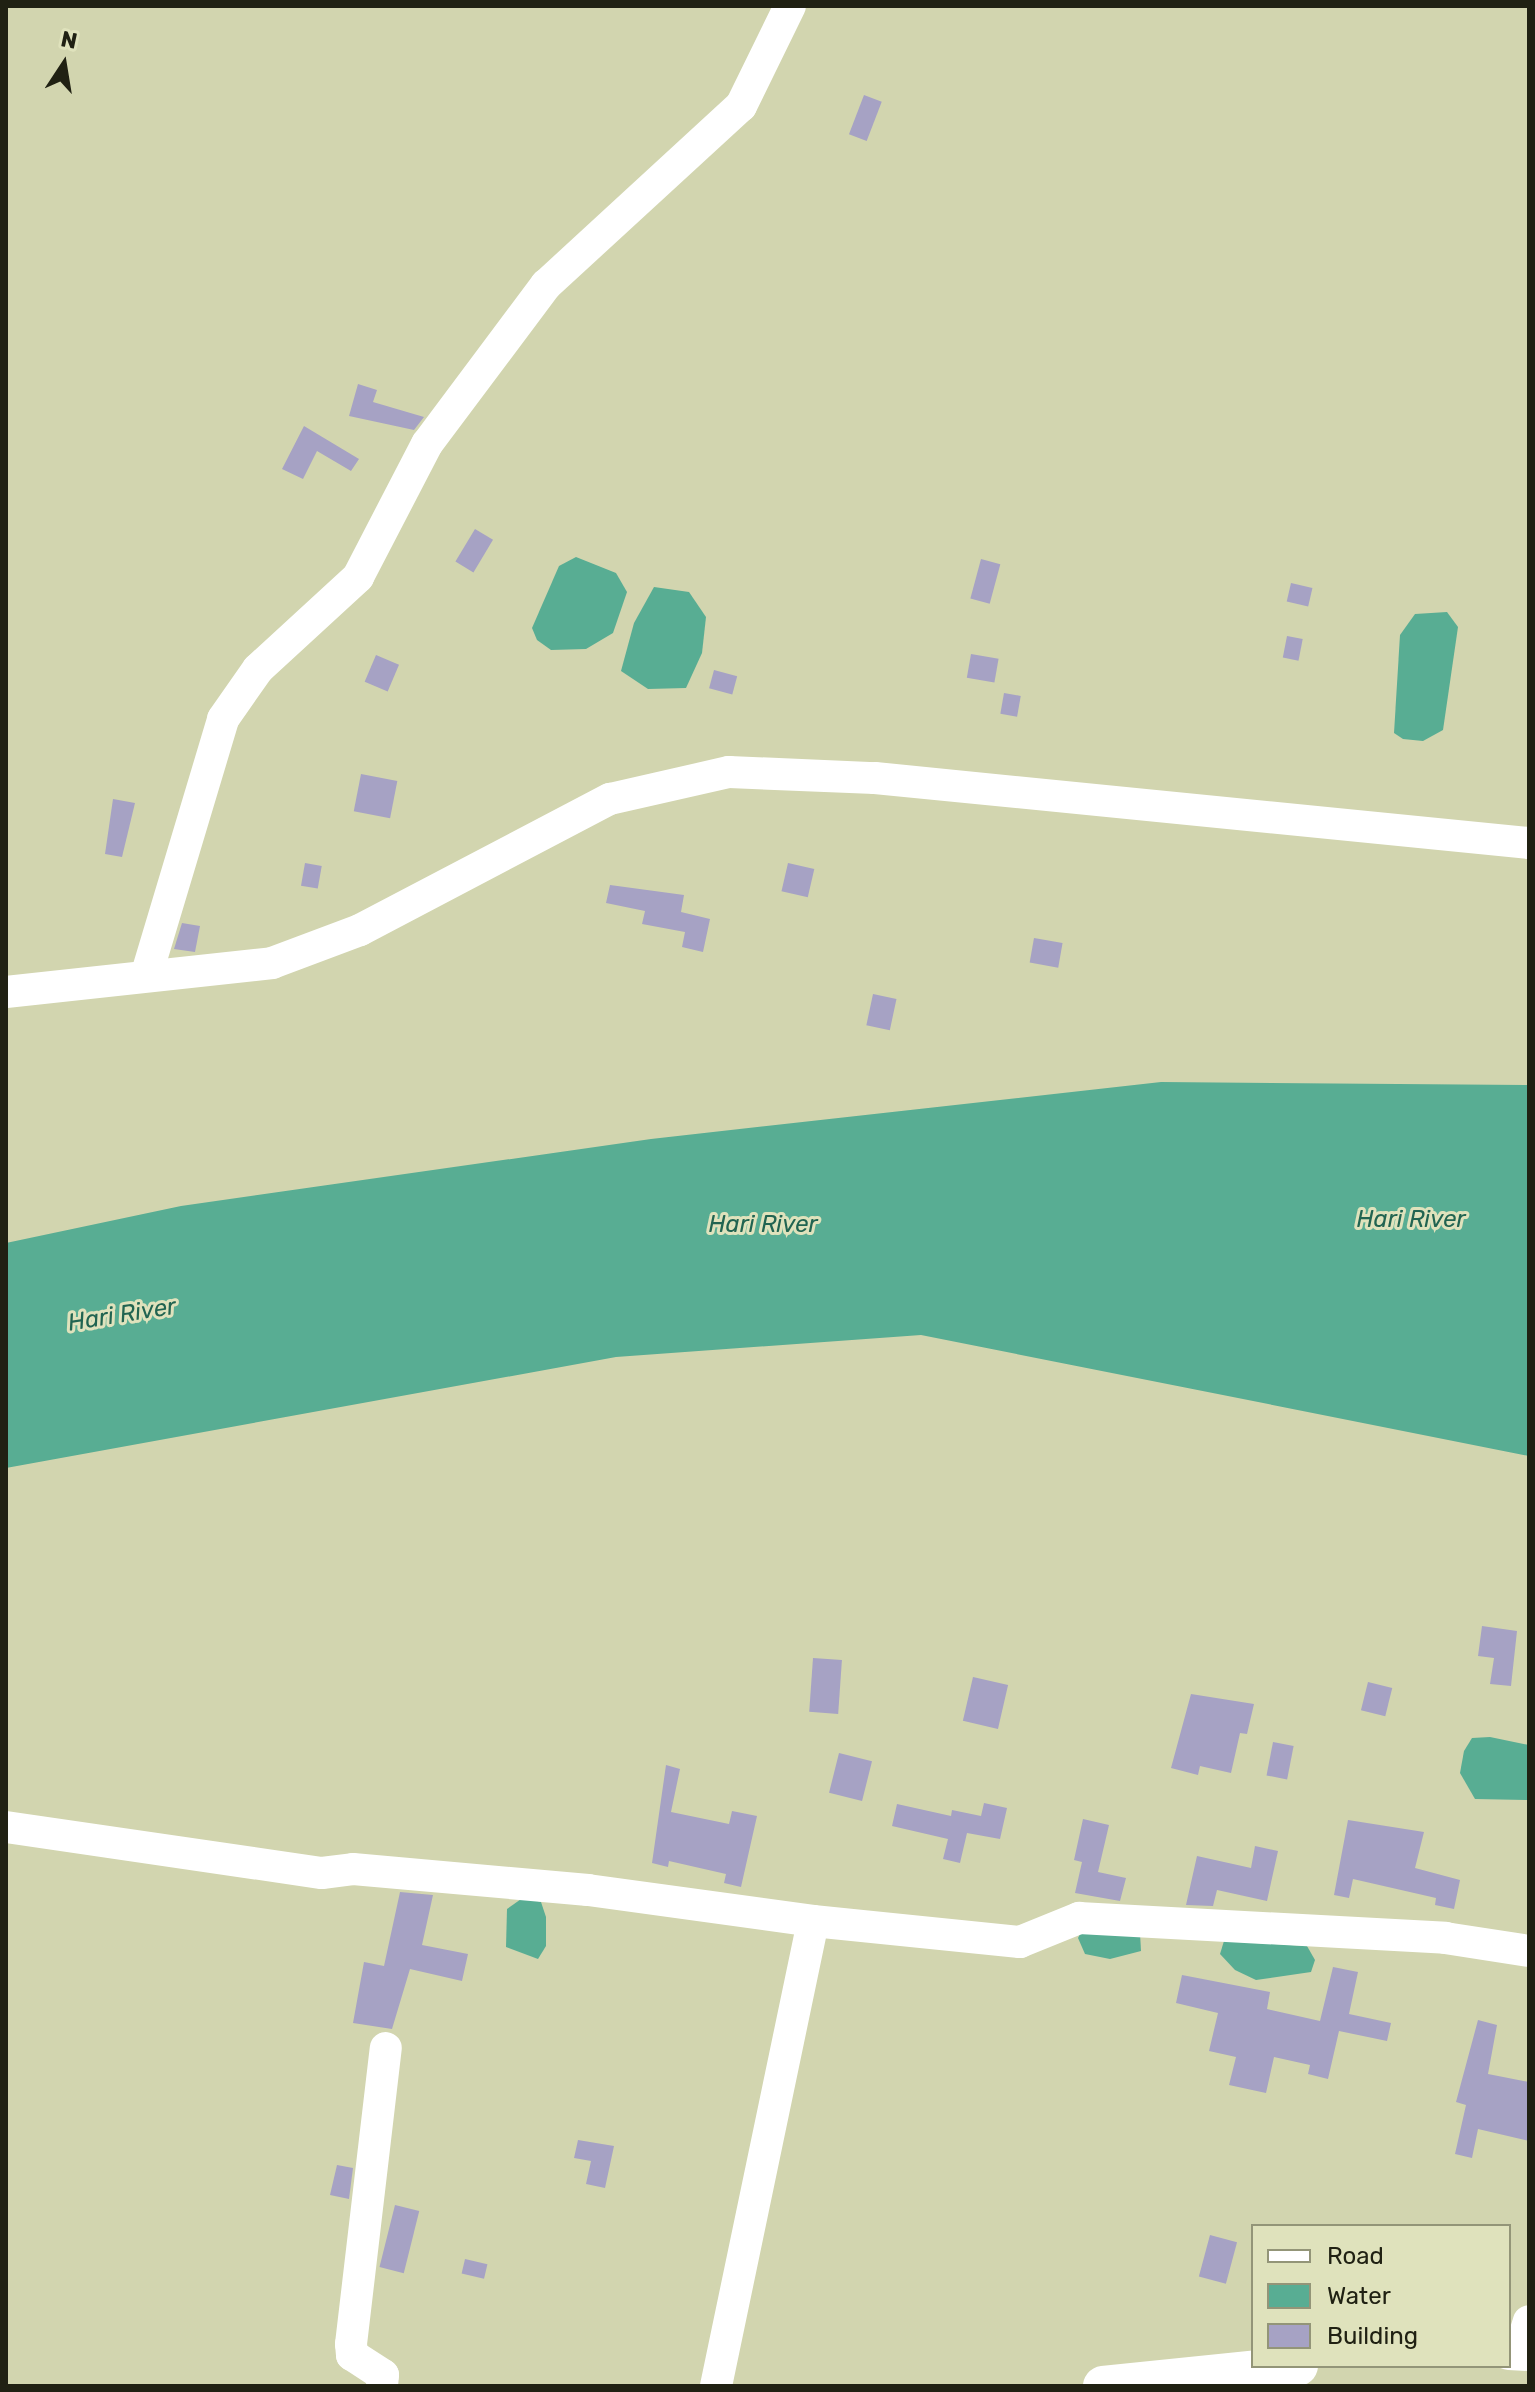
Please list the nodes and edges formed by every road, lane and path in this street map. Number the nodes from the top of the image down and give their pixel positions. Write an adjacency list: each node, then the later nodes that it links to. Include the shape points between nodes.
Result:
1 (790, 6): 3 (street, via 741,106 546,285 427,444 358,577 258,669 223,719)
2 (1529, 843): 3 (street, via 875,778 729,772 610,799 360,930 272,963)
3 (147, 973): 4 (street)
4 (6, 992)
5 (6, 1827): 6 (street, via 322,1873 353,1869 588,1890)
6 (813, 1921): 7 (street, via 1020,1942 1079,1918 1246,1924 1445,1938); 11 (street)
7 (1529, 1951)
8 (386, 2048): 10 (street, via 351,2344 352,2355 383,2375)
9 (1278, 2368): 12 (main road)
10 (382, 2386)
11 (716, 2386)
12 (1103, 2386)

